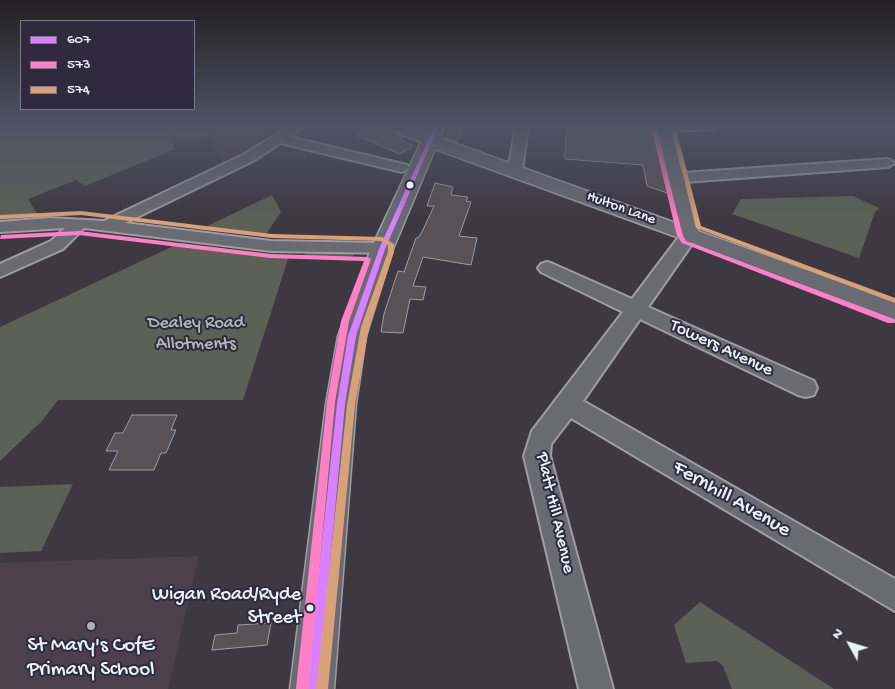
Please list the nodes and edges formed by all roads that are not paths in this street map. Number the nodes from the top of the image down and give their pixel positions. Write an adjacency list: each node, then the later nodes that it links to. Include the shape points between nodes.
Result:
1 (248, 157): 12 (street)
2 (344, 157): 8 (street)
3 (423, 157): 15 (main road)
4 (485, 157): 9 (main road, Hulton Lane)
5 (517, 157): 9 (street)
6 (671, 157): 10 (street)
7 (888, 163): 10 (street)
8 (402, 168)
9 (515, 171): 14 (main road, Hulton Lane)
10 (676, 178): 14 (street)
11 (80, 223): 12 (street); 13 (street); 17 (street, via 57,245)
12 (108, 225): 15 (street, via 271,246)
13 (0, 227)
14 (690, 234): 18 (street, Platt Hill Avenue); 19 (main road, Hulton Lane)
15 (382, 249): 23 (main road, via 355,324 342,394)
16 (546, 269): 18 (street, Towers Avenue)
17 (0, 271)
18 (636, 310): 20 (street, Towers Avenue); 21 (street, Platt Hill Avenue)
19 (895, 312)
20 (806, 389)
21 (568, 404): 22 (street, Fernhill Avenue); 24 (street, Platt Hill Avenue, via 540,439 537,456)
22 (895, 596)
23 (312, 689)
24 (596, 689)

